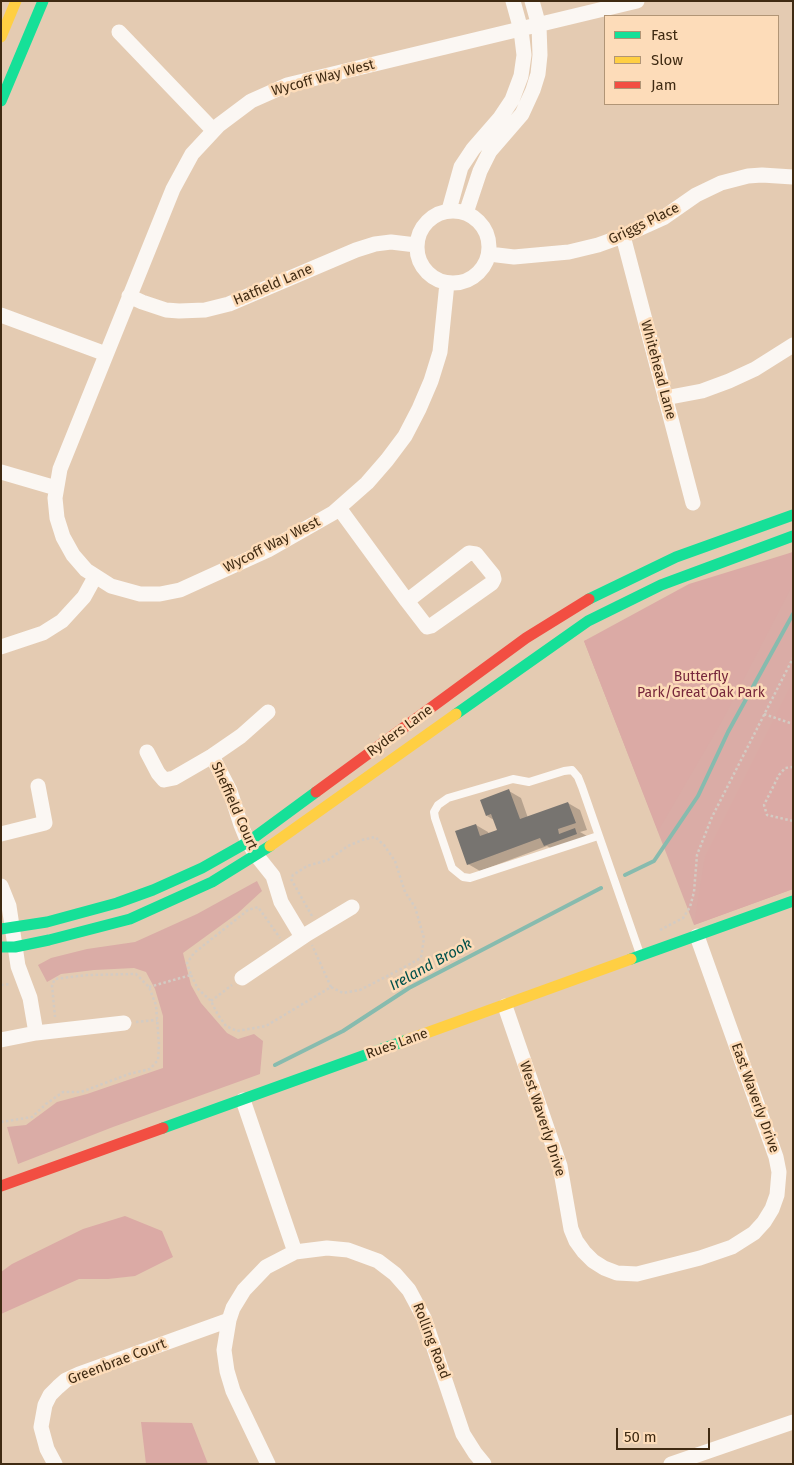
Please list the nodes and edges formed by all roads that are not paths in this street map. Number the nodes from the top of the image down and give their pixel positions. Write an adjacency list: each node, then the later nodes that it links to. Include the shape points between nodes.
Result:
1 (43, 1): 10 (main road)
2 (513, 1): 7 (street)
3 (532, 1): 6 (street)
4 (637, 1): 6 (street, Wycoff Way West)
5 (13, 4): 9 (main road)
6 (539, 26): 7 (street, Wycoff Way West); 14 (street, via 540,55 533,90 522,114 490,151)
7 (521, 30): 11 (street, Wycoff Way West, via 287,85 251,101); 13 (street, via 524,55 521,76 512,100 461,167)
8 (119, 32): 11 (street)
9 (1, 37)
10 (1, 101)
11 (213, 130): 19 (street, Wycoff Way West, via 192,154 172,189)
12 (793, 177): 15 (street, Griggs Place, via 762,175 721,183 696,195 663,218)
13 (449, 210): 14 (street); 16 (street, via 430,218 420,230)
14 (466, 213): 17 (street, via 485,229)
15 (623, 236): 17 (street, Griggs Place, via 569,252 514,257); 23 (street, Whitehead Lane)
16 (416, 245): 18 (street, via 417,256 425,270 437,280); 19 (street, Hatfield Lane, via 375,244 211,309 192,312 166,310)
17 (489, 254): 18 (street, via 485,265 474,277)
18 (447, 283): 27 (street, via 440,352 419,409 387,460)
19 (129, 296): 22 (street, Wycoff Way West)
20 (1, 315): 22 (street)
21 (793, 345): 23 (street, via 729,381 702,391)
22 (106, 354): 25 (street, Wycoff Way West, via 60,469)
23 (666, 398): 26 (street, Whitehead Lane)
24 (1, 472): 25 (street)
25 (56, 488): 30 (street, Wycoff Way West, via 56,513 63,537 79,563)
26 (693, 503)
27 (339, 508): 30 (street, Wycoff Way West, via 268,550 180,590 140,594 121,590); 31 (street)
28 (793, 515): 39 (main road, Ryders Lane, via 676,557 598,593 526,638)
29 (793, 536): 40 (main road, Ryders Lane, via 661,585 588,621)
30 (95, 577): 32 (street, via 81,601 62,621 38,635)
31 (406, 601): 31 (street, via 427,627 494,579 476,554 470,553)
32 (1, 647)
33 (268, 712): 35 (street, Sheffield Court)
34 (147, 752): 35 (street, Sheffield Court, via 164,780 174,778)
35 (212, 756): 39 (street, Sheffield Court, via 230,791)
36 (38, 786): 37 (street, via 46,823)
37 (1, 834)
38 (598, 836): 38 (lane, via 582,787 572,770 529,782 513,779 448,798 434,812 452,868 463,877 470,878); 48 (lane)
39 (248, 842): 40 (street, Sheffield Court); 44 (main road, Ryders Lane, via 202,868 117,903 81,914)
40 (257, 856): 45 (street, Sheffield Court, via 273,876 281,902); 47 (main road, Ryders Lane, via 212,882 130,919)
41 (1, 886): 44 (street, via 8,906)
42 (793, 901): 46 (main road, Rues Lane)
43 (352, 907): 45 (street)
44 (7, 928): 47 (street)
45 (304, 935): 49 (street)
46 (697, 936): 48 (main road, Rues Lane); 56 (street, East Waverly Drive, via 779,1172 777,1195 764,1222 754,1233)
47 (8, 947): 52 (street, via 30,998)
48 (641, 956): 50 (main road, Rues Lane)
49 (242, 978)
50 (505, 1006): 54 (main road, Rues Lane); 56 (street, West Waverly Drive, via 560,1166 571,1229 584,1252 604,1268 617,1273 637,1274)
51 (124, 1024): 52 (street)
52 (36, 1033): 53 (street)
53 (1, 1040)
54 (243, 1100): 55 (main road, Rues Lane); 57 (street)
55 (1, 1186)
56 (732, 1247)
57 (295, 1252): 58 (street, Rolling Road, via 266,1267 251,1281); 62 (street, Rolling Road, via 326,1248 353,1251 378,1261 402,1282 424,1318 463,1434)
58 (229, 1320): 60 (street, Greenbrae Court, via 66,1380 45,1405 42,1416 41,1427); 61 (street, Rolling Road, via 224,1350 226,1371)
59 (793, 1422): 63 (street)
60 (55, 1464)
61 (268, 1464)
62 (484, 1464)
63 (671, 1464)

